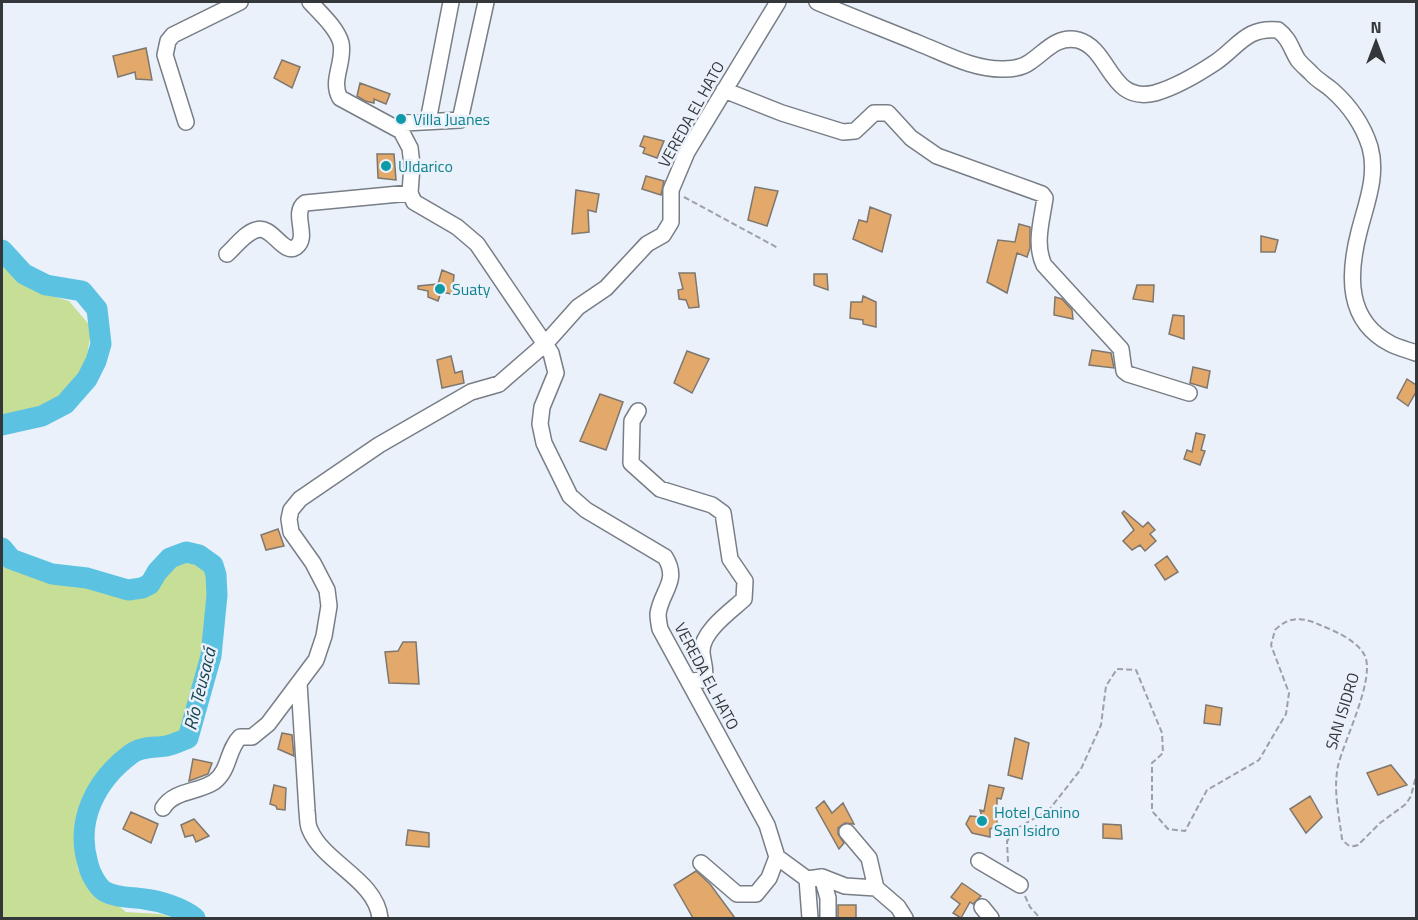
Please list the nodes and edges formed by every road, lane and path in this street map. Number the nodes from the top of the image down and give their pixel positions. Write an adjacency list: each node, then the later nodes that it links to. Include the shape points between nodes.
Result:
1 (240, 2): 9 (street, via 168,41 165,55)
2 (310, 2): 10 (street, via 340,41 342,53 336,82 340,98)
3 (451, 2): 8 (street)
4 (486, 2): 8 (street, via 460,120)
5 (778, 2): 7 (street, VEREDA EL HATO)
6 (817, 2): 16 (street, via 984,69 1017,68 1060,41 1078,40 1100,56 1112,77 1126,89 1143,94 1179,83 1218,61 1255,32 1278,30 1290,42 1297,59 1333,91 1361,124 1371,149 1373,176 1357,242 1351,284 1354,298 1358,314 1368,326 1390,343)
7 (724, 90): 11 (street, VEREDA EL HATO, via 687,152); 17 (street, via 843,132 855,131 874,113 888,112 911,138 937,156 1042,194 1045,198 1039,255 1044,265 1121,349 1124,371)
8 (428, 121): 10 (street)
9 (186, 122)
10 (397, 123): 12 (street, via 410,148)
11 (671, 190): 13 (path); 15 (street, VEREDA EL HATO, via 668,230 647,244)
12 (410, 193): 14 (street, via 304,203 299,210 297,246 284,246 260,229); 15 (street, VEREDA EL HATO, via 414,202 457,226 477,244)
13 (778, 248)
14 (227, 254)
15 (545, 344): 19 (street, VEREDA EL HATO, via 556,373 542,407 544,443 570,496 586,510 664,557 670,566 672,575 658,614 660,629); 20 (street, VEREDA EL HATO, via 499,384 471,392 379,445 300,499 291,510 291,532 313,563 329,597 316,660)
16 (1416, 353)
17 (1190, 393)
18 (638, 411): 19 (street, via 632,421 631,463 660,489 712,505 723,513 730,559 745,581 744,599 712,628 701,649 704,680)
19 (689, 681): 24 (street, VEREDA EL HATO, via 766,825)
20 (299, 683): 22 (street, VEREDA EL HATO, via 268,724 252,737 240,737 232,745 227,766 214,782 176,796); 30 (street, via 310,830 321,847 373,898)
21 (1416, 776): 28 (path, SAN ISIDRO, via 1407,804 1380,823 1358,846 1346,844 1336,793 1337,769 1367,674 1365,656 1333,630 1300,618 1289,619 1275,630 1271,645 1289,693 1286,714 1258,760 1207,790 1185,831 1168,829 1152,811 1152,762 1163,753 1162,733 1136,670 1117,669 1106,686 1101,725 1081,769 1049,810 1019,827 1007,841 1007,861)
22 (163, 808)
23 (847, 832): 29 (street, via 869,858)
24 (777, 857): 26 (street, via 769,879 756,894 737,894); 27 (street)
25 (979, 861): 28 (street)
26 (701, 863)
27 (815, 878): 29 (street, via 845,886); 31 (street); 32 (street, via 828,898)
28 (1020, 885): 34 (path, SAN ISIDRO)
29 (876, 888): 33 (street)
30 (380, 918)
31 (810, 918)
32 (828, 918)
33 (905, 918)
34 (1040, 918)

